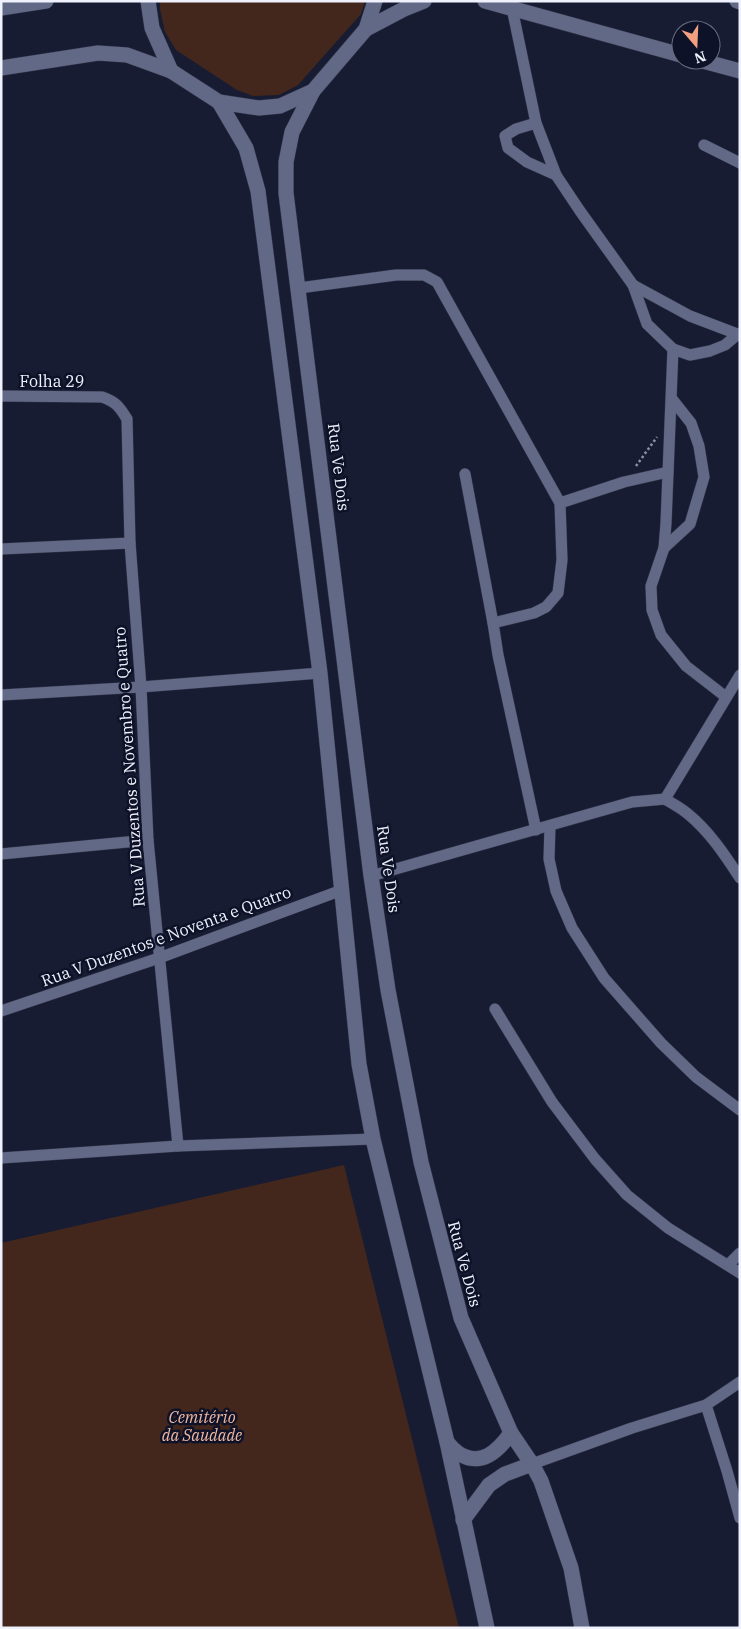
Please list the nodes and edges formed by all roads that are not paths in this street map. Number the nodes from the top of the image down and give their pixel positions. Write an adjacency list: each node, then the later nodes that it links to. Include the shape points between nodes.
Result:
1 (46, 1): 6 (main road)
2 (148, 1): 12 (main road, via 152,28)
3 (375, 1): 8 (main road)
4 (424, 1): 8 (main road)
5 (485, 1): 7 (main road)
6 (1, 8)
7 (512, 8): 9 (main road); 16 (street)
8 (366, 29): 14 (main road)
9 (671, 52)
10 (721, 66): 13 (main road)
11 (1, 68): 12 (main road, via 98,53 126,55)
12 (171, 71): 15 (main road)
13 (740, 71)
14 (313, 92): 15 (main road, via 280,106 259,108); 21 (main road, Rua Ve Dois, via 292,132 286,162 286,193)
15 (218, 102): 34 (main road, via 246,148 258,191)
16 (536, 123): 19 (street); 19 (street, via 505,136 508,148 527,162)
17 (704, 145): 18 (street)
18 (740, 163)
19 (556, 174): 20 (street)
20 (633, 285): 22 (street, via 690,316); 23 (street, via 647,324)
21 (299, 288): 29 (street, via 396,275 424,275 437,282); 44 (main road, Rua Ve Dois)
22 (739, 334): 23 (street, via 725,345 690,356)
23 (673, 349): 26 (street)
24 (1, 396): 25 (street, Folha 29)
25 (102, 397): 30 (street, Rua V Duzentos e Novembro e Quatro, via 120,407 127,419)
26 (672, 399): 27 (street); 31 (street, via 692,423 704,477 690,524)
27 (668, 472): 29 (street, via 624,482); 31 (street)
28 (465, 474): 33 (street)
29 (560, 503): 33 (street, via 562,560 558,593 546,608)
30 (130, 543): 32 (street); 36 (street, Rua V Duzentos e Novembro e Quatro)
31 (664, 548): 38 (street, via 651,586 652,610 661,635 686,666)
32 (1, 549)
33 (493, 623): 41 (street)
34 (320, 673): 36 (street); 46 (main road)
35 (740, 675): 38 (street)
36 (141, 687): 37 (street); 42 (street, Rua V Duzentos e Novembro e Quatro)
37 (1, 696)
38 (726, 698): 39 (street)
39 (665, 799): 40 (street, via 632,802); 45 (street, via 702,827)
40 (550, 826): 41 (street); 50 (street, via 549,859 556,891 572,928 604,978 661,1044 696,1077)
41 (536, 830): 44 (street)
42 (148, 840): 43 (street); 47 (street, Rua V Duzentos e Novembro e Quatro)
43 (1, 854)
44 (371, 876): 59 (main road, Rua Ve Dois, via 421,1162 444,1256 461,1318)
45 (740, 878)
46 (342, 890): 47 (street, Rua V Duzentos e Noventa e Quatro); 51 (main road, via 359,1064)
47 (159, 958): 49 (street, Rua V Duzentos e Noventa e Quatro); 52 (street, Rua V Duzentos e Novembro e Quatro)
48 (495, 1009): 55 (street, via 552,1102 627,1195 668,1228)
49 (1, 1011)
50 (740, 1110)
51 (373, 1139): 52 (street); 60 (main road)
52 (178, 1146): 53 (street)
53 (1, 1158)
54 (740, 1253): 55 (street)
55 (728, 1265): 56 (street)
56 (740, 1273)
57 (740, 1382): 58 (street)
58 (706, 1404): 61 (street); 62 (street)
59 (511, 1433): 60 (main road, via 503,1445 487,1457 459,1454); 61 (main road, Rua Ve Dois)
60 (447, 1442): 63 (main road)
61 (532, 1464): 63 (main road, via 505,1474 489,1485); 65 (main road, Rua Ve Dois, via 571,1568)
62 (740, 1518)
63 (464, 1520): 64 (main road)
64 (487, 1628)
65 (582, 1628)

